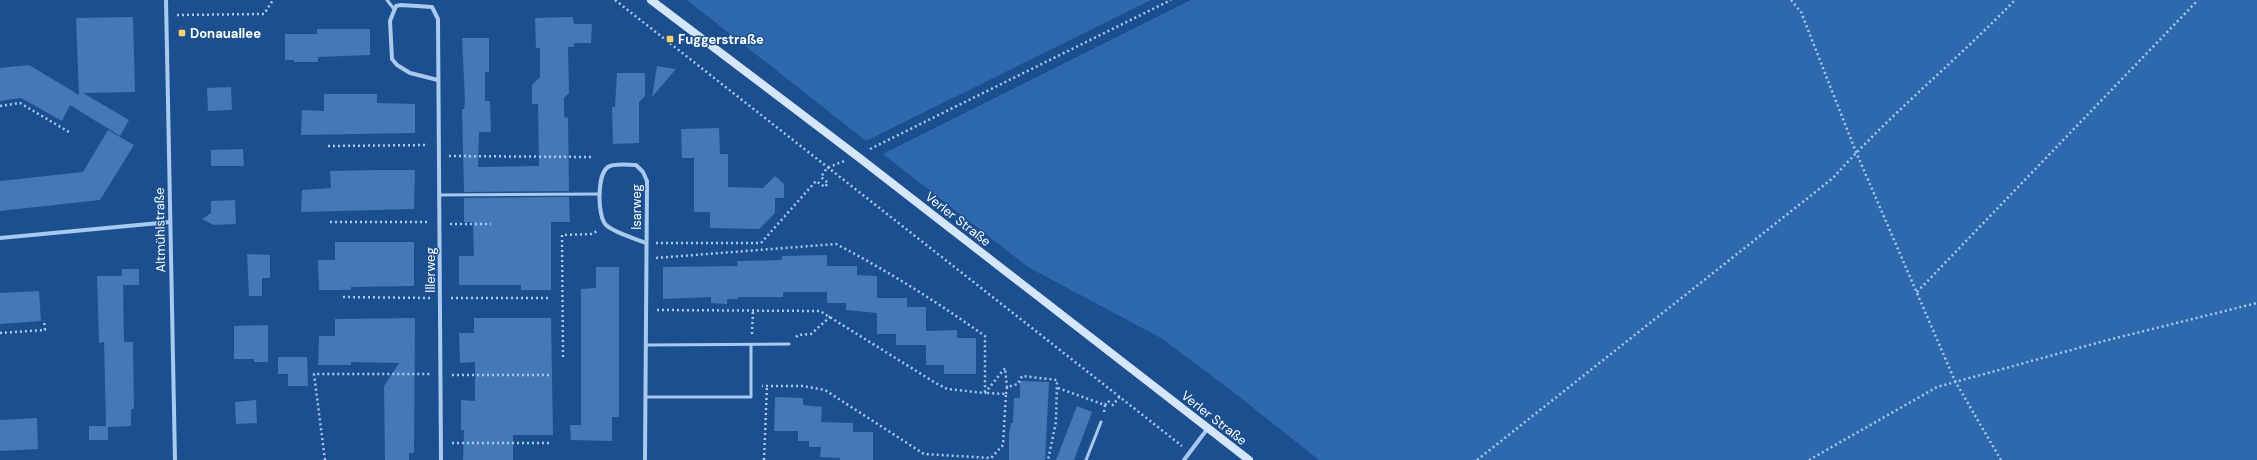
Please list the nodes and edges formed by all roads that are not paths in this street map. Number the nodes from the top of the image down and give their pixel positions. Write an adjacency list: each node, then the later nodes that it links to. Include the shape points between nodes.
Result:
1 (166, 0): 8 (street, Altmühlstraße)
2 (387, 0): 4 (lane)
3 (651, 0): 16 (main road, Verler Straße)
4 (394, 9): 5 (street, via 390,21 392,58 397,65 410,73); 5 (street, Illerweg, via 401,5 432,7 438,19)
5 (438, 80): 7 (street, Illerweg)
6 (600, 194): 7 (lane); 10 (street, Isarweg, via 602,218 606,226); 10 (street, Isarweg, via 603,171 610,166 636,165 643,172 647,181)
7 (439, 195): 18 (street, Illerweg)
8 (170, 222): 9 (street); 17 (street, Altmühlstraße)
9 (0, 238)
10 (646, 244): 12 (street, Isarweg)
11 (789, 344): 13 (lane)
12 (646, 345): 13 (lane); 14 (street, Isarweg)
13 (752, 345): 14 (lane, via 751,397)
14 (646, 397): 19 (street, Isarweg)
15 (1101, 422): 20 (lane)
16 (1208, 428): 21 (street); 22 (main road, Verler Straße)
17 (174, 460)
18 (441, 460)
19 (645, 460)
20 (1086, 460)
21 (1184, 460)
22 (1249, 460)

